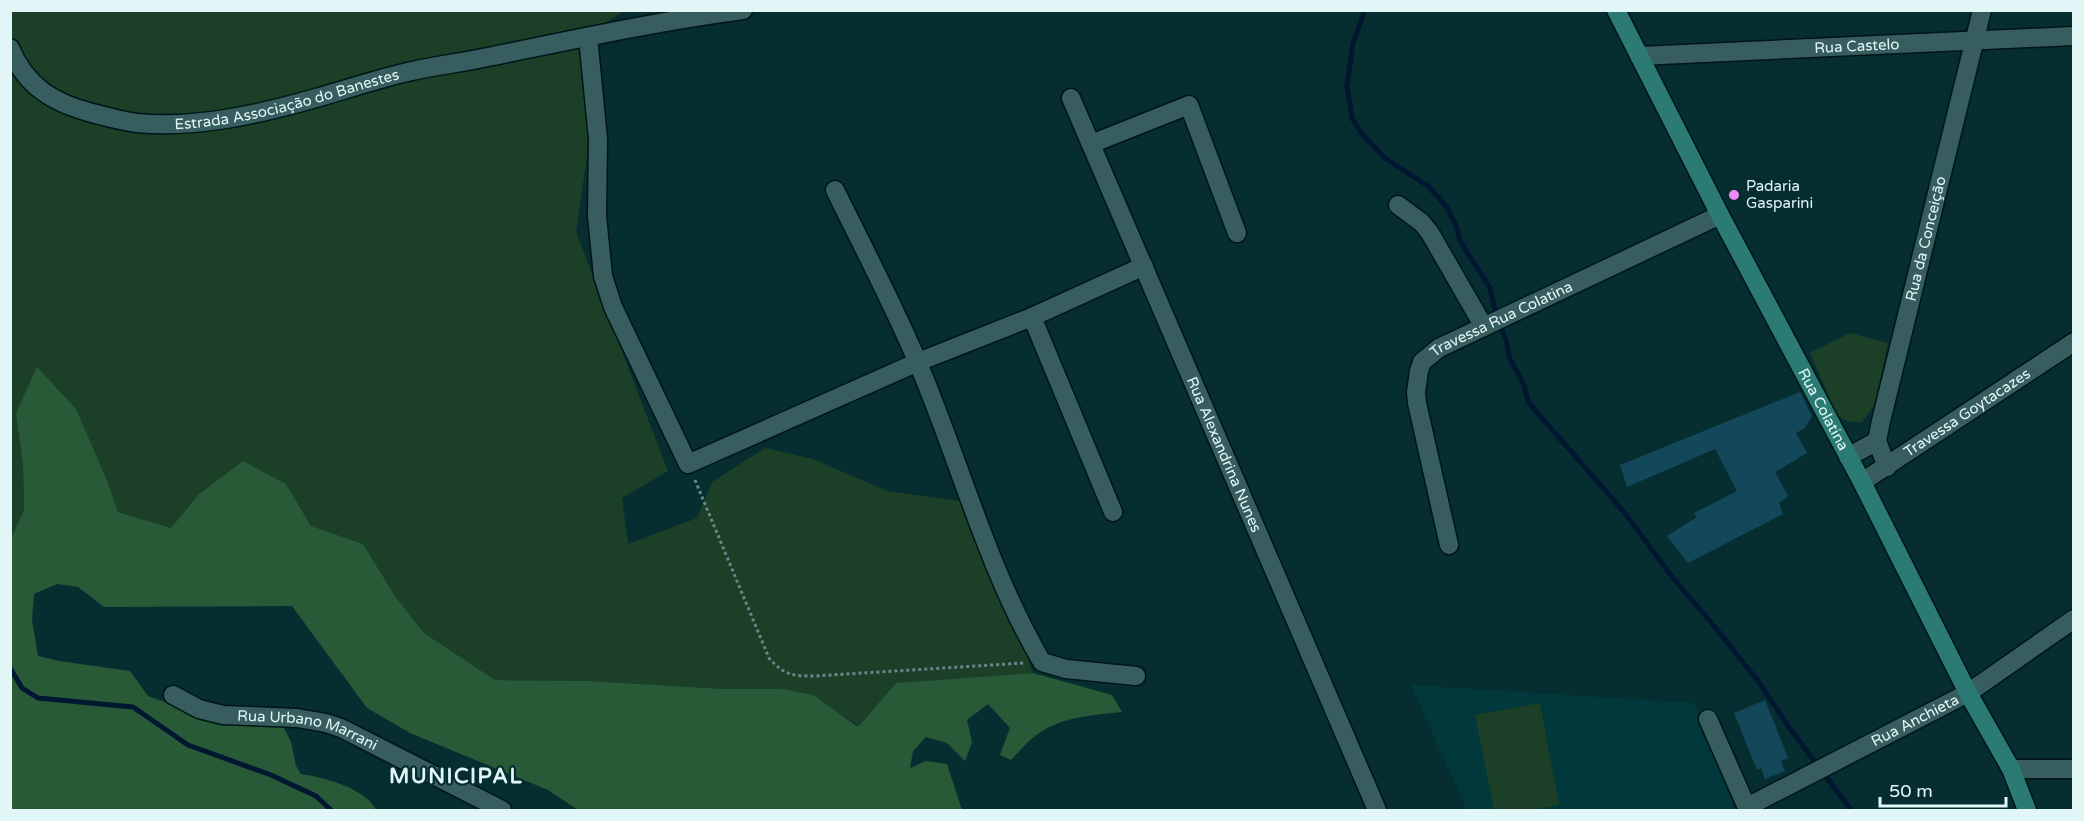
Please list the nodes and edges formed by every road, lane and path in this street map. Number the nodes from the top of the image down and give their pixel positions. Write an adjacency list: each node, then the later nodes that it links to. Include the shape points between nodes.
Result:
1 (743, 10): 5 (street, Estrada Associação do Banestes)
2 (1616, 10): 8 (main road, Rua Colatina)
3 (1982, 10): 6 (street, Rua da Conceição)
4 (2073, 36): 6 (street, Rua Castelo)
5 (588, 37): 7 (street, Estrada Associação do Banestes, via 408,72 231,118 150,124 58,102 27,76); 22 (street, via 598,139 597,216 603,276)
6 (1975, 40): 8 (street, Rua Castelo); 20 (street, Rua da Conceição)
7 (10, 48)
8 (1639, 56): 13 (main road, Rua Colatina)
9 (1071, 98): 10 (street, Rua Alexandrina Nunes)
10 (1091, 144): 14 (street, via 1189,105); 15 (street, Rua Alexandrina Nunes)
11 (835, 190): 19 (street)
12 (1398, 205): 17 (street, via 1422,223)
13 (1720, 215): 17 (street, Travessa Rua Colatina); 21 (main road, Rua Colatina)
14 (1237, 233)
15 (1144, 266): 16 (street); 37 (street, Rua Alexandrina Nunes)
16 (1032, 317): 19 (street); 25 (street)
17 (1494, 322): 26 (street, Travessa Rua Colatina, via 1430,354 1419,371 1417,403)
18 (2073, 342): 23 (street, Travessa Goytacazes)
19 (918, 362): 22 (street); 28 (street, via 983,535)
20 (1877, 441): 21 (street); 23 (street)
21 (1848, 457): 24 (main road, Rua Colatina)
22 (688, 464): 28 (path, via 769,658 780,671 815,676)
23 (1887, 467): 24 (street, Travessa Goytacazes)
24 (1862, 482): 30 (main road, Rua Colatina)
25 (1113, 512)
26 (1449, 545)
27 (2073, 620): 30 (street, Rua Anchieta)
28 (1042, 662): 29 (street, via 1060,668)
29 (1136, 676)
30 (1968, 693): 33 (main road, Rua Colatina); 35 (street, Rua Anchieta)
31 (173, 695): 36 (street, Rua Urbano Marrani, via 199,709 223,715 297,718 341,728)
32 (1708, 719): 35 (street)
33 (2011, 769): 34 (street); 38 (main road, Rua Colatina)
34 (2073, 769)
35 (1748, 809)
36 (502, 810)
37 (1377, 810)
38 (2027, 810)

